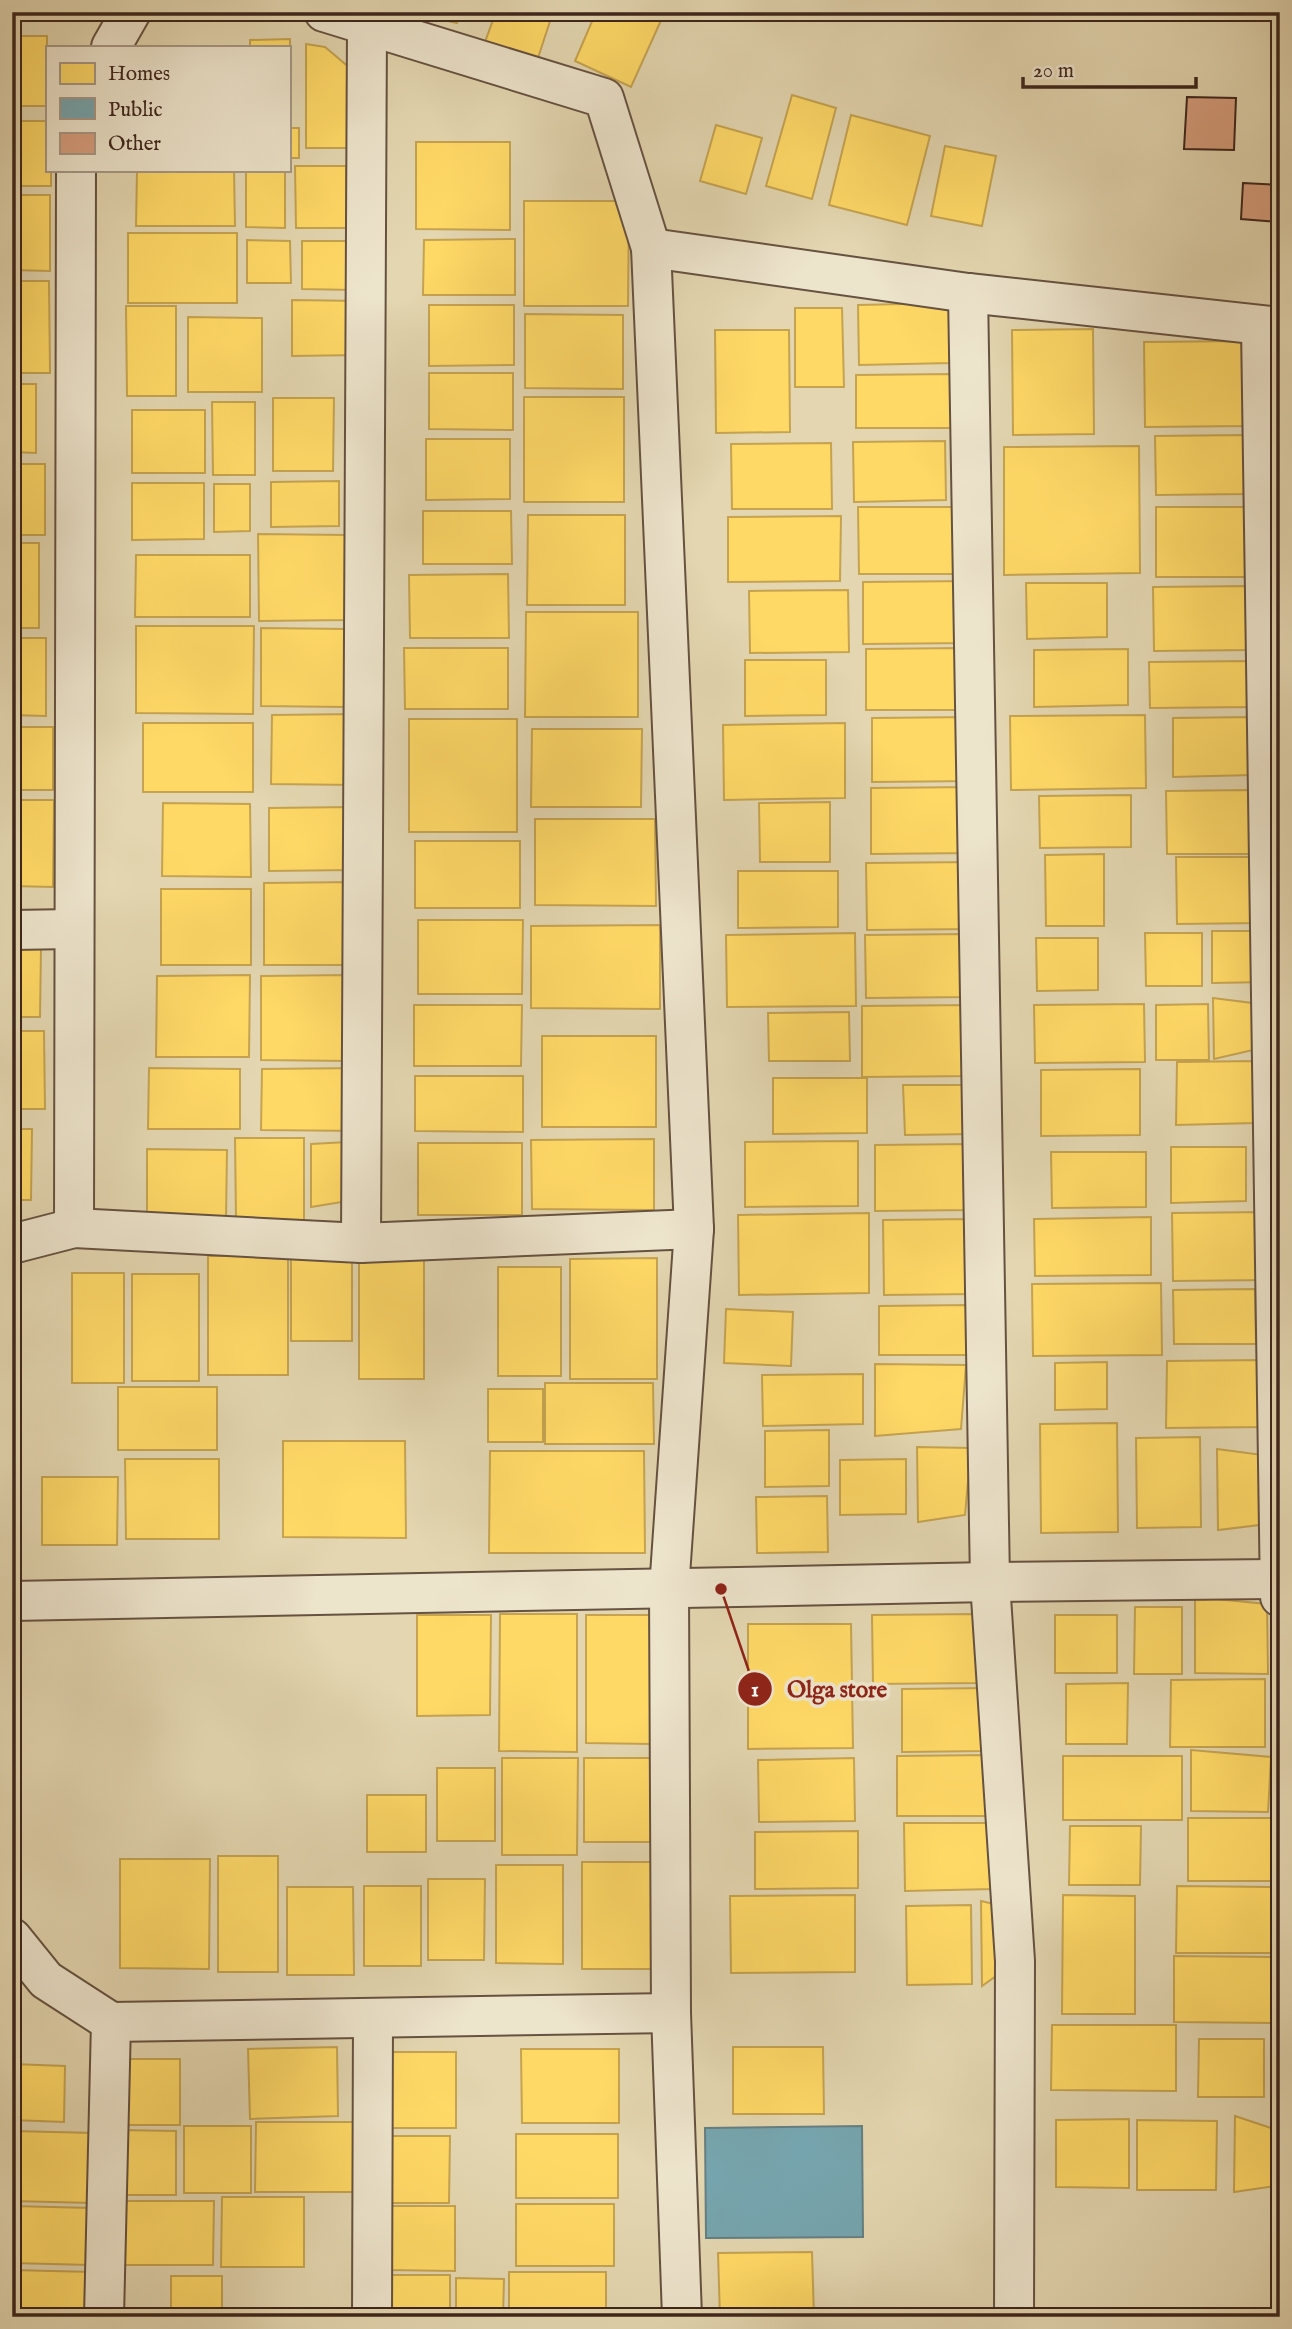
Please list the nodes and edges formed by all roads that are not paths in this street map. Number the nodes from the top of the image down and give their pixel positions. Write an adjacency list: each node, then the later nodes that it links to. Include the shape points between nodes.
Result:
1 (131, 12): 4 (street)
2 (324, 12): 3 (street)
3 (367, 27): 6 (street, via 604,98); 13 (street)
4 (112, 46)
5 (76, 172): 9 (street)
6 (651, 248): 7 (street); 12 (street)
7 (968, 293): 8 (street); 16 (street)
8 (1270, 327): 15 (street)
9 (74, 929): 10 (street); 11 (street)
10 (12, 930)
11 (74, 1228): 13 (street); 14 (street)
12 (694, 1229): 13 (street); 17 (street)
13 (361, 1243)
14 (12, 1244)
15 (1280, 1579): 16 (street); 18 (street)
16 (990, 1581): 17 (street); 27 (street, via 1016,1961)
17 (669, 1590): 19 (street); 21 (street)
18 (1280, 1598)
19 (12, 1601)
20 (12, 1938): 23 (street, via 46,1980)
21 (671, 2013): 22 (street); 26 (street)
22 (373, 2018): 23 (street); 25 (street)
23 (111, 2022): 24 (street)
24 (104, 2317)
25 (372, 2317)
26 (682, 2317)
27 (1014, 2317)

